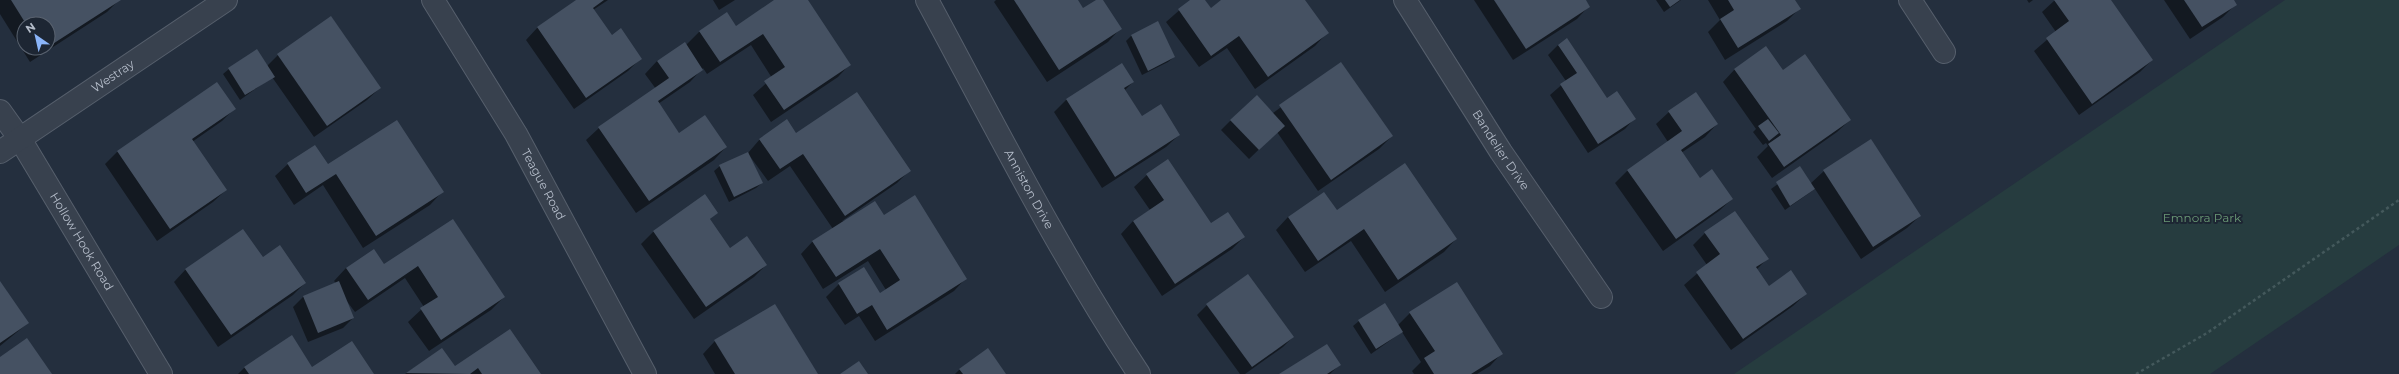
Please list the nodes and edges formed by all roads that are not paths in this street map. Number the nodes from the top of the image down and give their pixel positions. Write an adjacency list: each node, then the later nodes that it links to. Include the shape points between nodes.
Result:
1 (226, 0): 8 (street, Westray)
2 (433, 0): 12 (street, Teague Road, via 516,134)
3 (927, 0): 13 (street, Anniston Drive, via 1100,313)
4 (1405, 0): 10 (street, Bandelier Drive, via 1501,152)
5 (1910, 0): 6 (street)
6 (1944, 52)
7 (0, 111): 8 (street, Hollow Hook Road)
8 (20, 139): 9 (street, Westray); 11 (street, Hollow Hook Road)
9 (0, 152)
10 (1600, 297)
11 (161, 374)
12 (645, 374)
13 (1139, 374)

